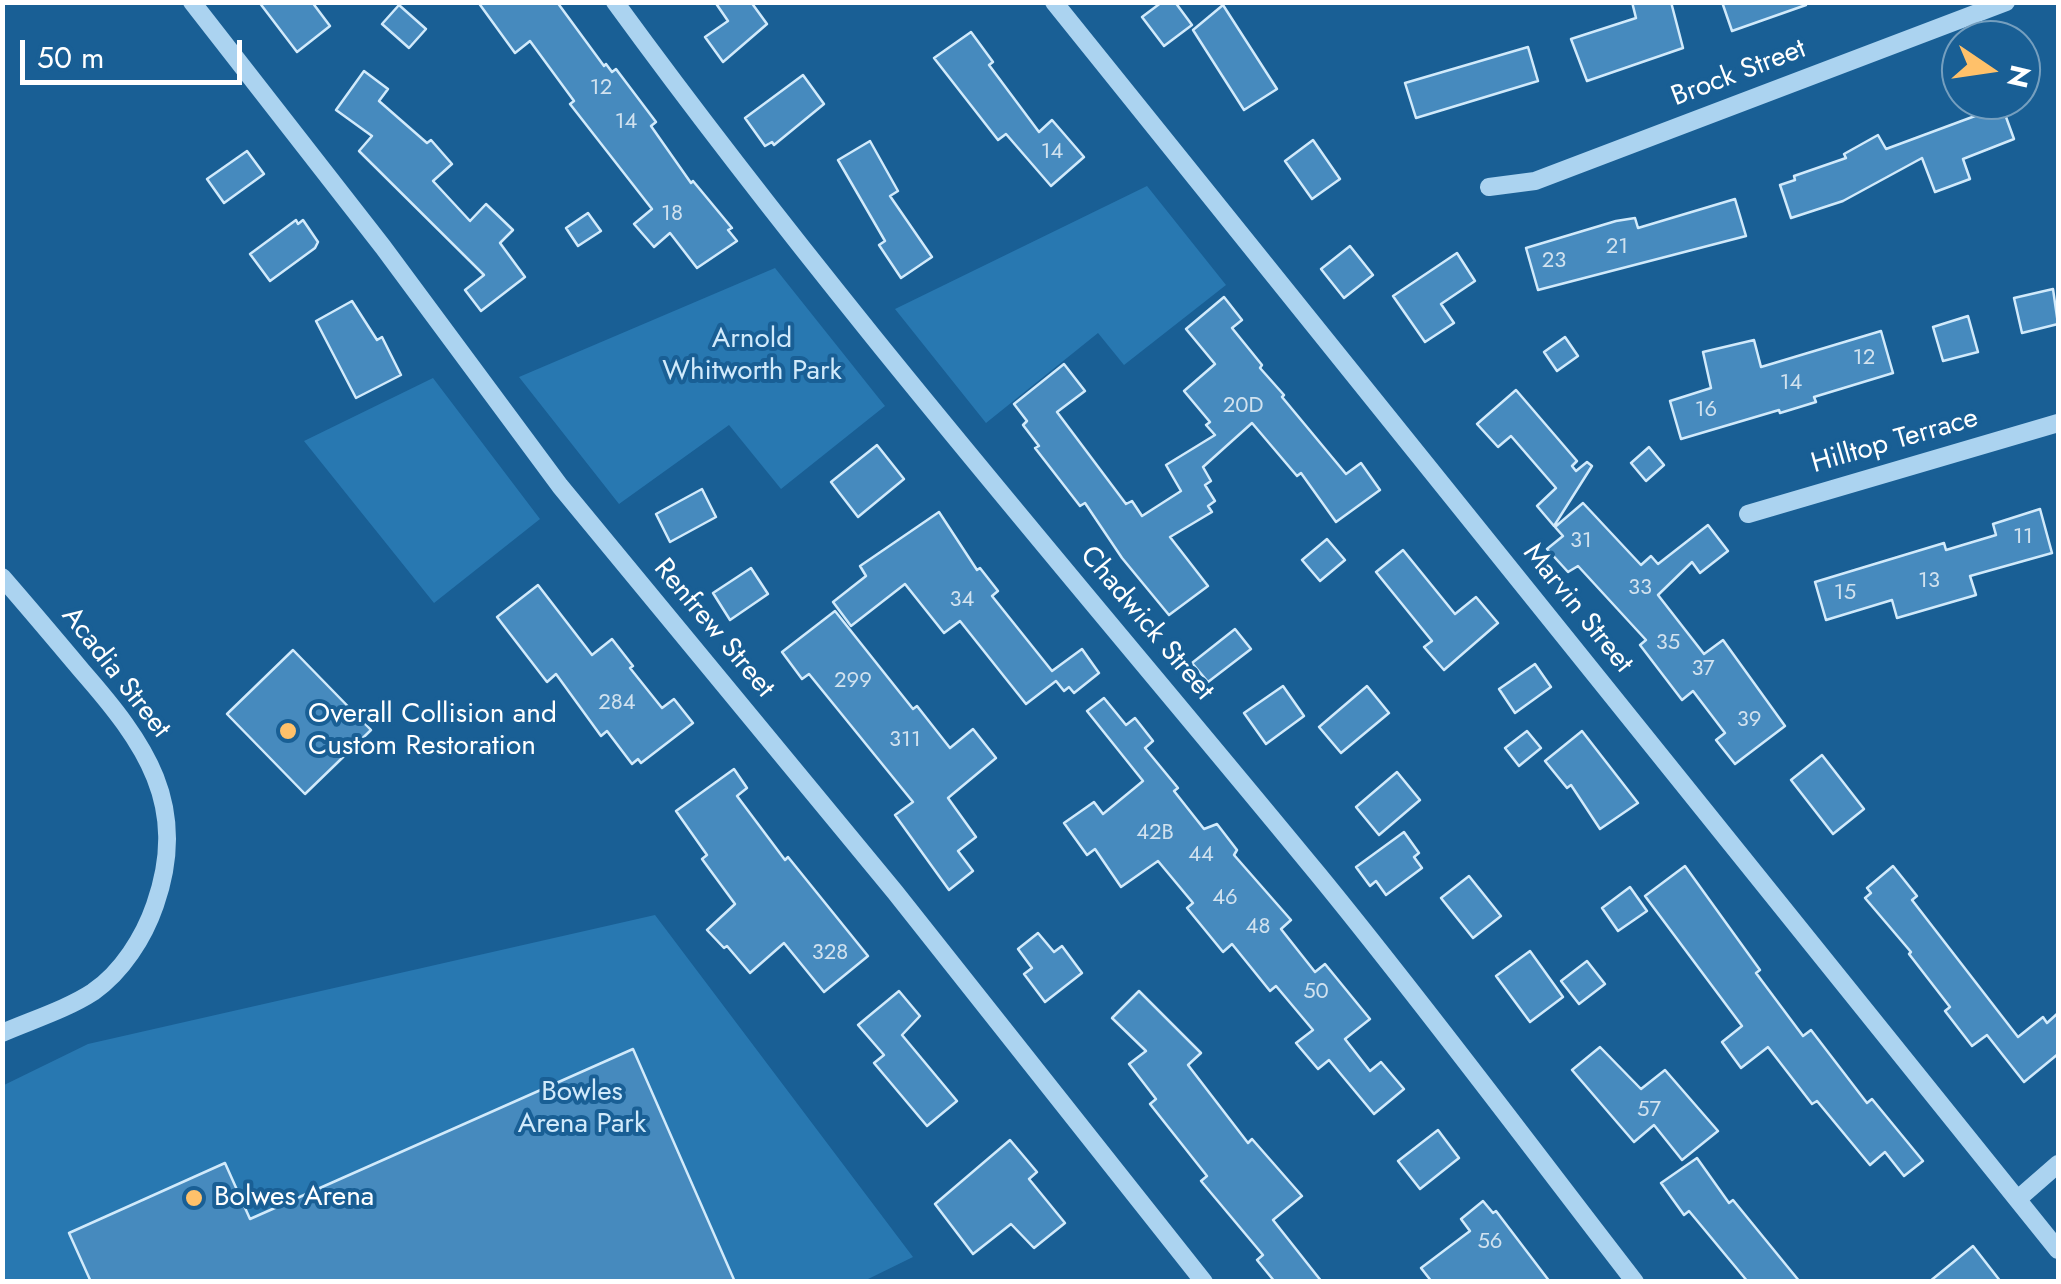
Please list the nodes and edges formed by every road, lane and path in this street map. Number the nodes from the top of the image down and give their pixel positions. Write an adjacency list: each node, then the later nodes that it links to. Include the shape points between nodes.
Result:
1 (192, 2): 13 (street, Renfrew Street, via 560,486 896,892)
2 (615, 2): 14 (street, Chadwick Street, via 869,334 1320,876)
3 (1054, 2): 11 (street, Marvin Street)
4 (2006, 2): 5 (street, Brock Street, via 1535,181)
5 (1489, 187)
6 (2058, 423): 7 (street, Hilltop Terrace)
7 (1748, 514)
8 (2, 578): 9 (street, Acadia Street, via 134,734 160,790 166,830 159,892 122,964 92,992)
9 (2, 1033)
10 (2058, 1164): 11 (street)
11 (2018, 1198): 12 (street, Marvin Street)
12 (2058, 1250)
13 (1204, 1282)
14 (1635, 1282)

